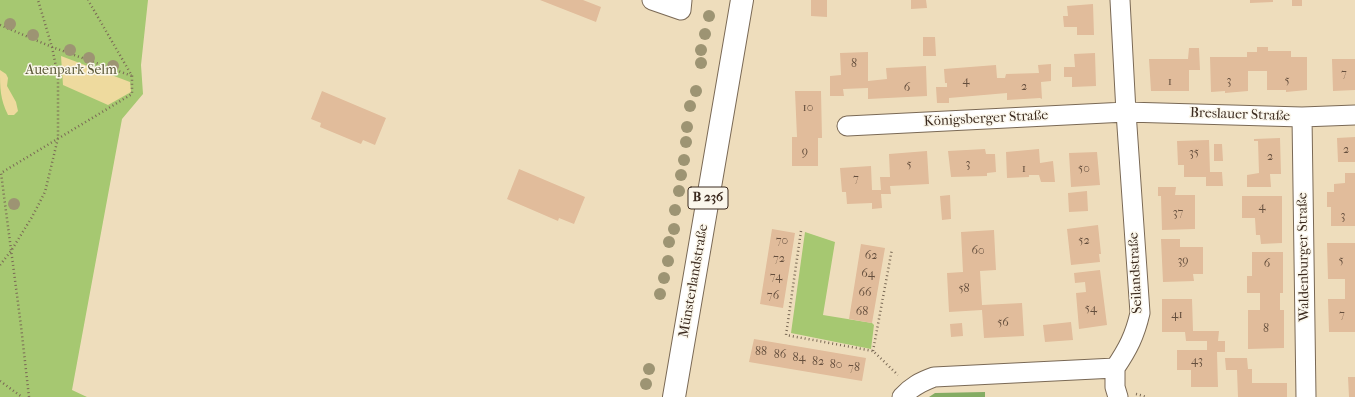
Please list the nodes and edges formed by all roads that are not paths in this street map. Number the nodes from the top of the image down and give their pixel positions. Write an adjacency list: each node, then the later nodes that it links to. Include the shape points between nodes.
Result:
1 (652, 0): 2 (street, via 680,10)
2 (682, 0)
3 (742, 0): 11 (main road, Münsterlandstraße / B 236)
4 (1120, 0): 5 (street, Seilandstraße)
5 (1126, 112): 7 (street, Breslauer Straße); 8 (street, Königsberger Straße); 9 (street, Seilandstraße, via 1140,313 1128,349)
6 (1355, 115): 7 (street, Breslauer Straße)
7 (1302, 117): 13 (street, Waldenburger Straße)
8 (847, 126)
9 (1115, 368): 10 (street, via 934,377 922,381); 12 (street)
10 (906, 392)
11 (674, 397)
12 (1118, 397)
13 (1306, 397)

